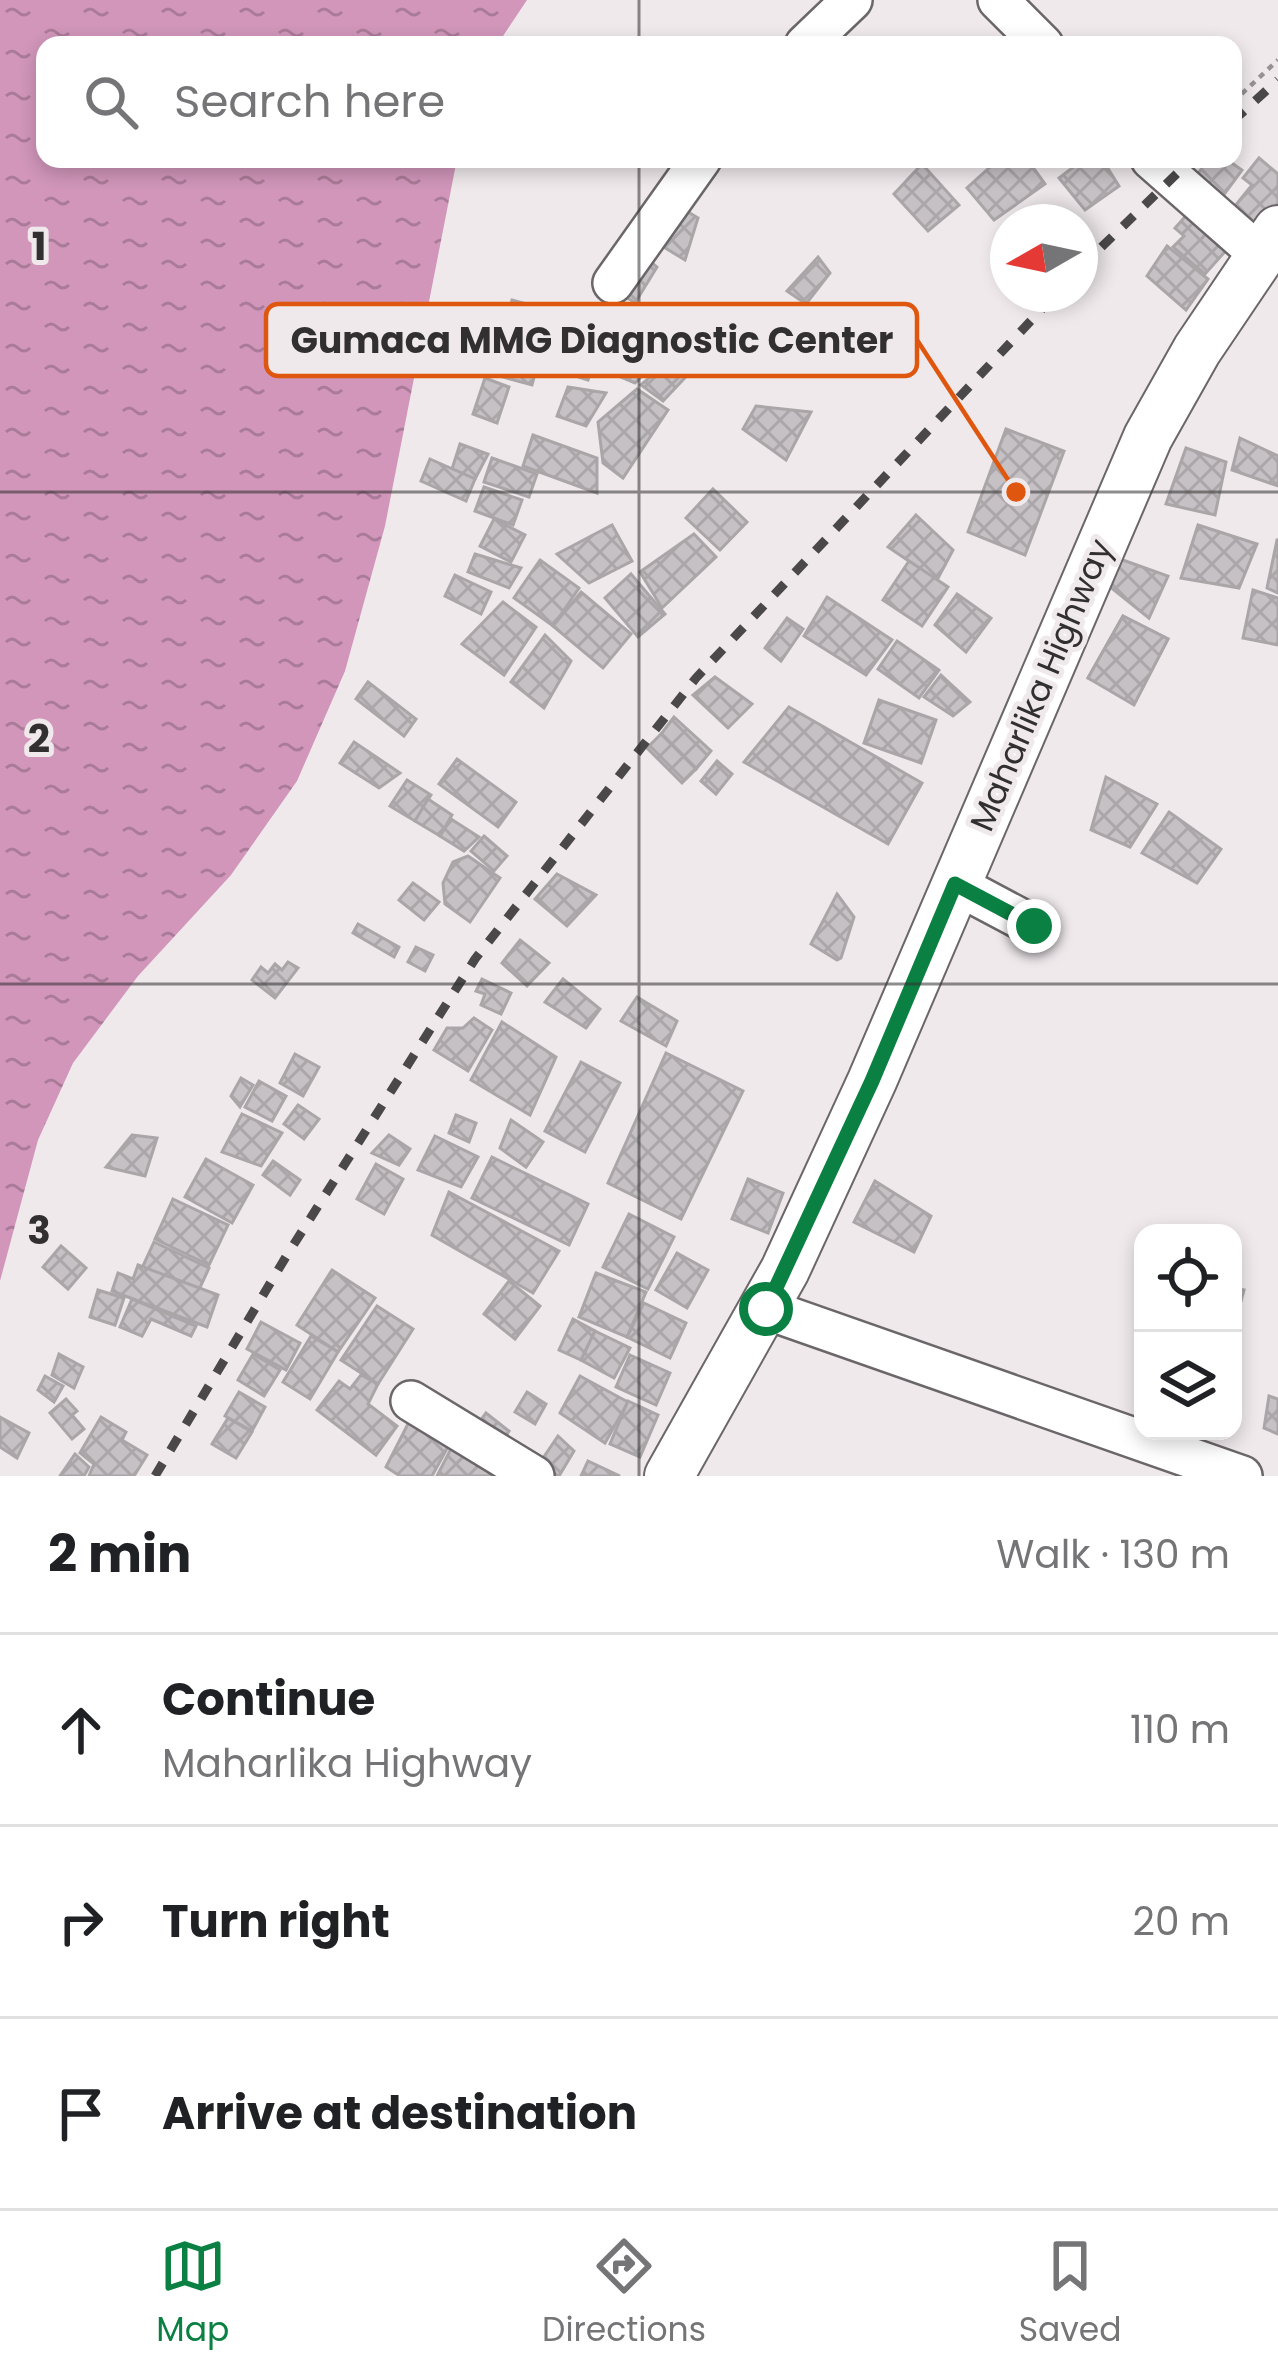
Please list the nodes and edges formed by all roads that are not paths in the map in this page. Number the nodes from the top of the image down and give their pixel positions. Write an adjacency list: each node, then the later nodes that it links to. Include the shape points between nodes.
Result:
1 (852, 0): 3 (street)
2 (998, 0): 4 (street)
3 (814, 36)
4 (1034, 36)
5 (695, 168): 8 (street)
6 (1164, 168): 7 (street)
7 (1268, 242): 9 (main road, Maharlika Highway, via 1148,437)
8 (613, 283)
9 (955, 884): 10 (street); 11 (main road, Maharlika Highway)
10 (1034, 926)
11 (766, 1309): 14 (main road, Maharlika Highway); 15 (street)
12 (411, 1401): 13 (street)
13 (535, 1476)
14 (669, 1476)
15 (1242, 1476)

